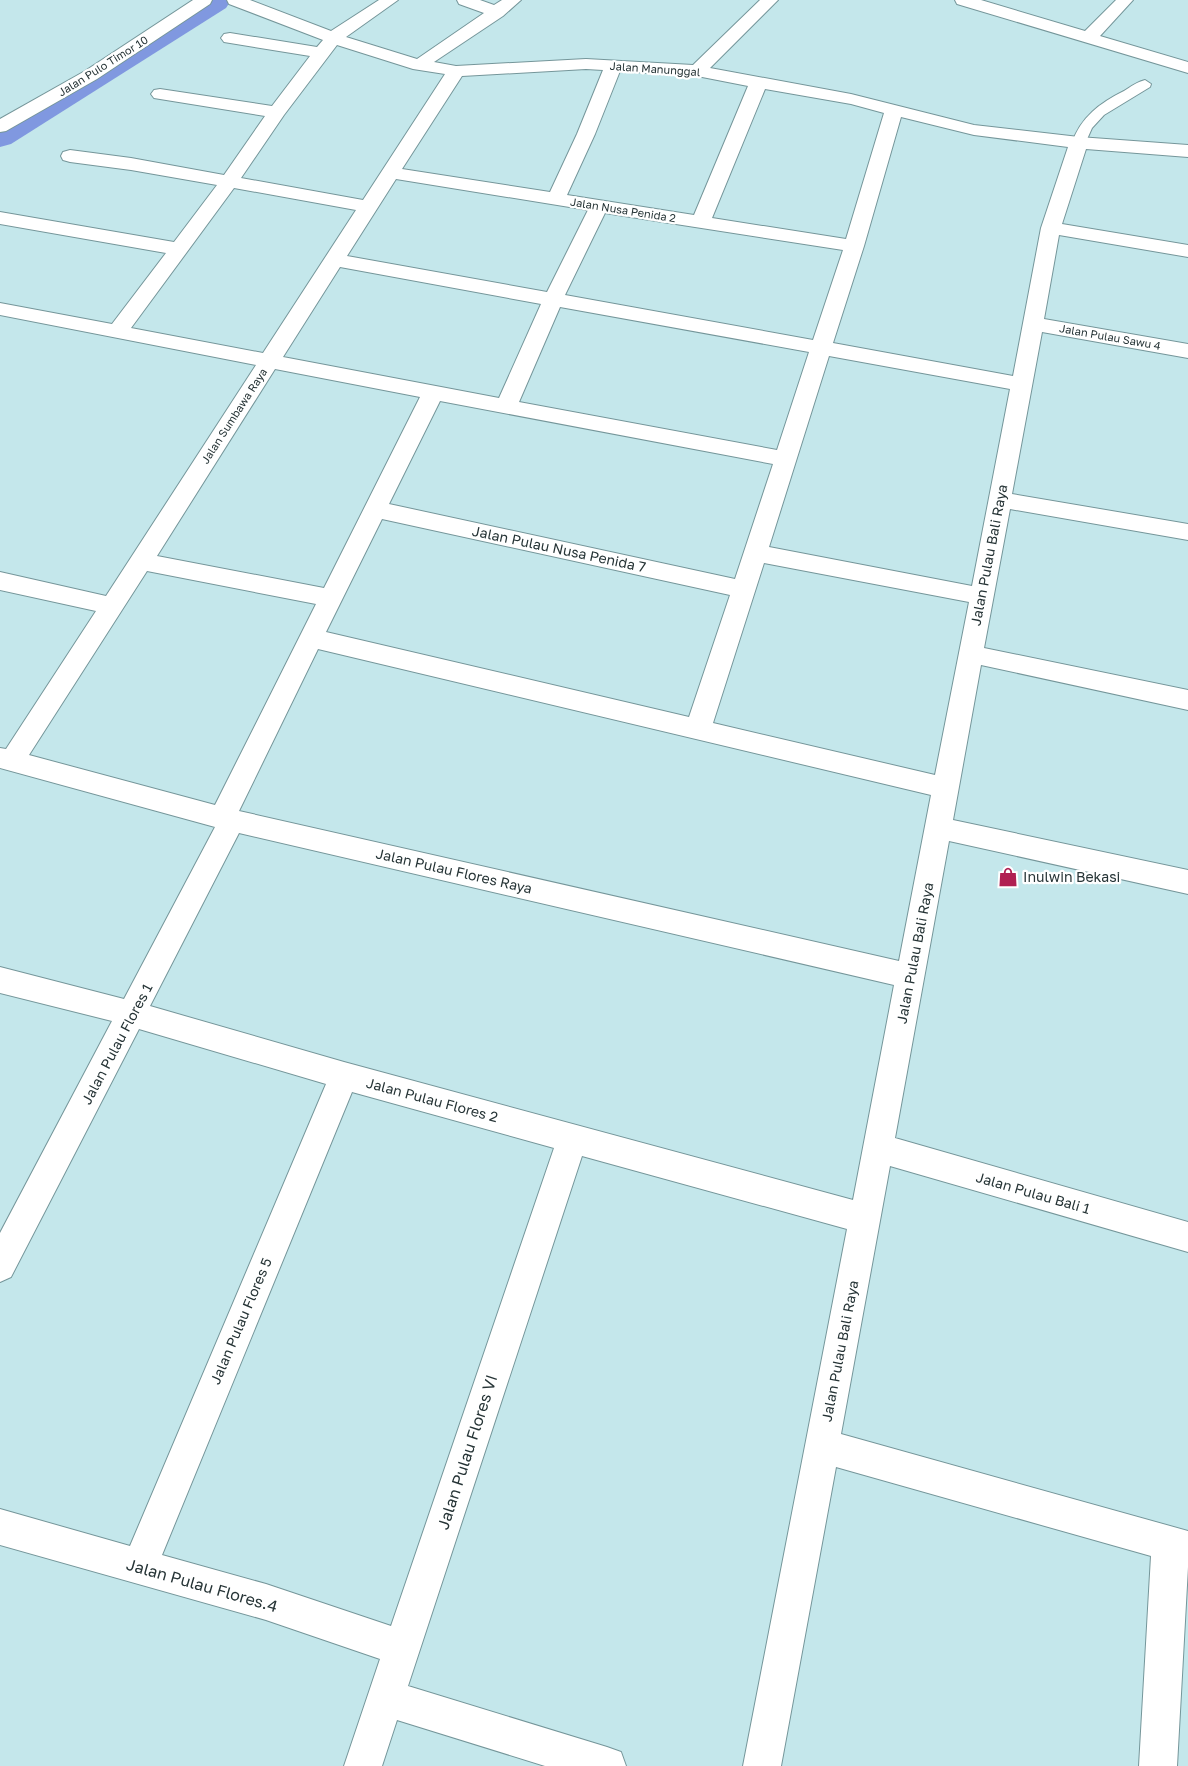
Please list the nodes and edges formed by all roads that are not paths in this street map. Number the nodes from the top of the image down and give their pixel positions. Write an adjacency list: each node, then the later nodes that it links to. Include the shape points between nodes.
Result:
1 (204, 0): 25 (street, Jalan Pulo Timor 10, via 91,75)
2 (390, 0): 13 (street)
3 (466, 0): 10 (street)
4 (514, 0): 10 (street)
5 (770, 0): 18 (street)
6 (963, 0): 9 (street)
7 (1125, 0): 11 (street)
8 (247, 2): 13 (street, Jalan Manunggal)
9 (995, 4): 11 (street)
10 (497, 12): 15 (street)
11 (1089, 37): 17 (street)
12 (230, 38): 14 (street)
13 (334, 38): 14 (street); 15 (street, Jalan Manunggal)
14 (322, 53): 24 (street)
15 (419, 65): 19 (street, Jalan Manunggal)
16 (614, 66): 18 (street, Jalan Manunggal); 19 (street, Jalan Manunggal, via 550,65); 31 (street)
17 (1188, 68)
18 (697, 71): 20 (street, Jalan Manunggal)
19 (456, 72): 29 (street, Jalan Sumbawa Raya)
20 (759, 81): 23 (street, Jalan Manunggal); 35 (street)
21 (1145, 84): 26 (lane, via 1096,116 1087,125)
22 (160, 94): 24 (street)
23 (894, 109): 26 (street, Jalan Manunggal, via 974,130); 37 (street)
24 (277, 112): 30 (street)
25 (0, 127)
26 (1079, 143): 27 (street, Jalan Manunggal); 36 (street, Jalan Pulau Bali Raya)
27 (1188, 151)
28 (70, 156): 30 (street)
29 (391, 173): 31 (street, Jalan Nusa Penida 2); 33 (street, Jalan Sumbawa Raya)
30 (228, 183): 33 (street); 38 (street)
31 (556, 199): 32 (street, Jalan Nusa Penida 2)
32 (599, 206): 35 (street, Jalan Nusa Penida 2); 41 (street)
33 (369, 207): 40 (street, Jalan Sumbawa Raya)
34 (0, 218): 38 (street)
35 (701, 222): 37 (street, Jalan Nusa Penida 2)
36 (1051, 228): 39 (street); 43 (street, Jalan Pulau Bali Raya)
37 (854, 246): 45 (street)
38 (179, 249): 44 (street)
39 (1188, 251)
40 (335, 260): 41 (street); 47 (street, Jalan Sumbawa Raya)
41 (553, 300): 45 (street); 50 (street)
42 (0, 309): 44 (street)
43 (1032, 324): 46 (street, Jalan Pulau Sawu 4); 48 (street, Jalan Pulau Bali Raya)
44 (118, 332): 47 (street)
45 (821, 348): 48 (street); 51 (street)
46 (1188, 351)
47 (270, 361): 49 (street); 56 (street, Jalan Sumbawa Raya)
48 (1021, 384): 52 (street, Jalan Pulau Bali Raya)
49 (433, 393): 50 (street); 53 (street, Jalan Pulau Flores 1)
50 (506, 406): 51 (street)
51 (785, 459): 55 (street)
52 (1000, 499): 54 (street); 59 (street, Jalan Pulau Bali Raya)
53 (375, 509): 58 (street, Jalan Pulau Nusa Penida 7); 60 (street, Jalan Pulau Flores 1)
54 (1188, 532)
55 (755, 553): 58 (street); 59 (street)
56 (141, 561): 60 (street); 61 (street, Jalan Sumbawa Raya)
57 (0, 581): 61 (street)
58 (743, 589): 65 (street)
59 (981, 596): 63 (street, Jalan Pulau Bali Raya)
60 (331, 598): 62 (street, Jalan Pulau Flores 1)
61 (113, 606): 66 (street, Jalan Sumbawa Raya)
62 (311, 638): 65 (street); 68 (street, Jalan Pulau Flores 1)
63 (971, 654): 64 (street); 67 (street, Jalan Pulau Bali Raya)
64 (1188, 700)
65 (698, 730): 67 (street)
66 (6, 760): 68 (street, Jalan Pulau Flores Raya)
67 (946, 788): 69 (street, Jalan Pulau Bali Raya)
68 (227, 819): 71 (street, Jalan Pulau Flores Raya); 73 (street, Jalan Pulau Flores 1)
69 (938, 828): 70 (street); 71 (street, Jalan Pulau Bali Raya)
70 (1188, 882)
71 (910, 976): 76 (street, Jalan Pulau Bali Raya)
72 (0, 980): 73 (street, Jalan Pulau Flores 2)
73 (133, 1014): 74 (street, Jalan Pulau Flores 2); 78 (street, Jalan Pulau Flores 1)
74 (344, 1076): 75 (street, Jalan Pulau Flores 2); 84 (street, Jalan Pulau Flores 5)
75 (572, 1139): 77 (street, Jalan Pulau Flores 2); 85 (street, Jalan Pulau Flores VI)
76 (878, 1148): 77 (street, Jalan Pulau Bali Raya); 79 (street, Jalan Pulau Bali 1)
77 (865, 1219): 81 (street, Jalan Pulau Bali Raya)
78 (8, 1234): 80 (street, Jalan Pulau Flores 1)
79 (1188, 1238)
80 (0, 1266)
81 (822, 1446): 83 (street); 89 (street, Jalan Pulau Bali Raya)
82 (0, 1527): 84 (street, Jalan Pulau Flores.4)
83 (1179, 1547): 90 (street)
84 (139, 1566): 85 (street, Jalan Pulau Flores.4, via 266,1602)
85 (402, 1648): 86 (street, Jalan Pulau Flores VI)
86 (386, 1698): 87 (street, Jalan Pulau Flores VI); 88 (street)
87 (363, 1766)
88 (607, 1766)
89 (762, 1766)
90 (1158, 1766)

